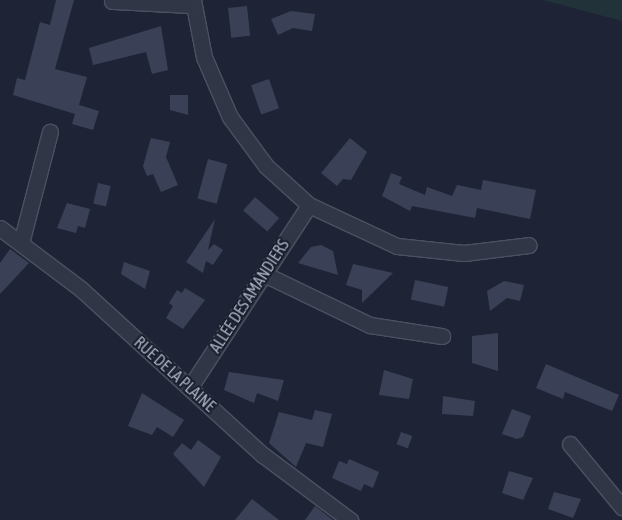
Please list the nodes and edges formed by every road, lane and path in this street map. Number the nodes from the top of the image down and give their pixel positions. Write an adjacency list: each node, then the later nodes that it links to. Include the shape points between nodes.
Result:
1 (112, 1): 2 (street)
2 (192, 2): 4 (street, via 204,57 230,117 266,166)
3 (50, 132): 6 (street)
4 (309, 205): 7 (street, via 397,246 464,253); 8 (street, ALLÉE DES AMANDIERS)
5 (0, 228): 6 (street, RUE DE LA PLAINE)
6 (21, 243): 10 (street, RUE DE LA PLAINE)
7 (529, 245)
8 (264, 274): 9 (street, via 370,324); 10 (street, ALLÉE DES AMANDIERS)
9 (442, 336)
10 (190, 387): 13 (street, RUE DE LA PLAINE, via 263,455)
11 (570, 444): 12 (street)
12 (622, 507)
13 (350, 520)

